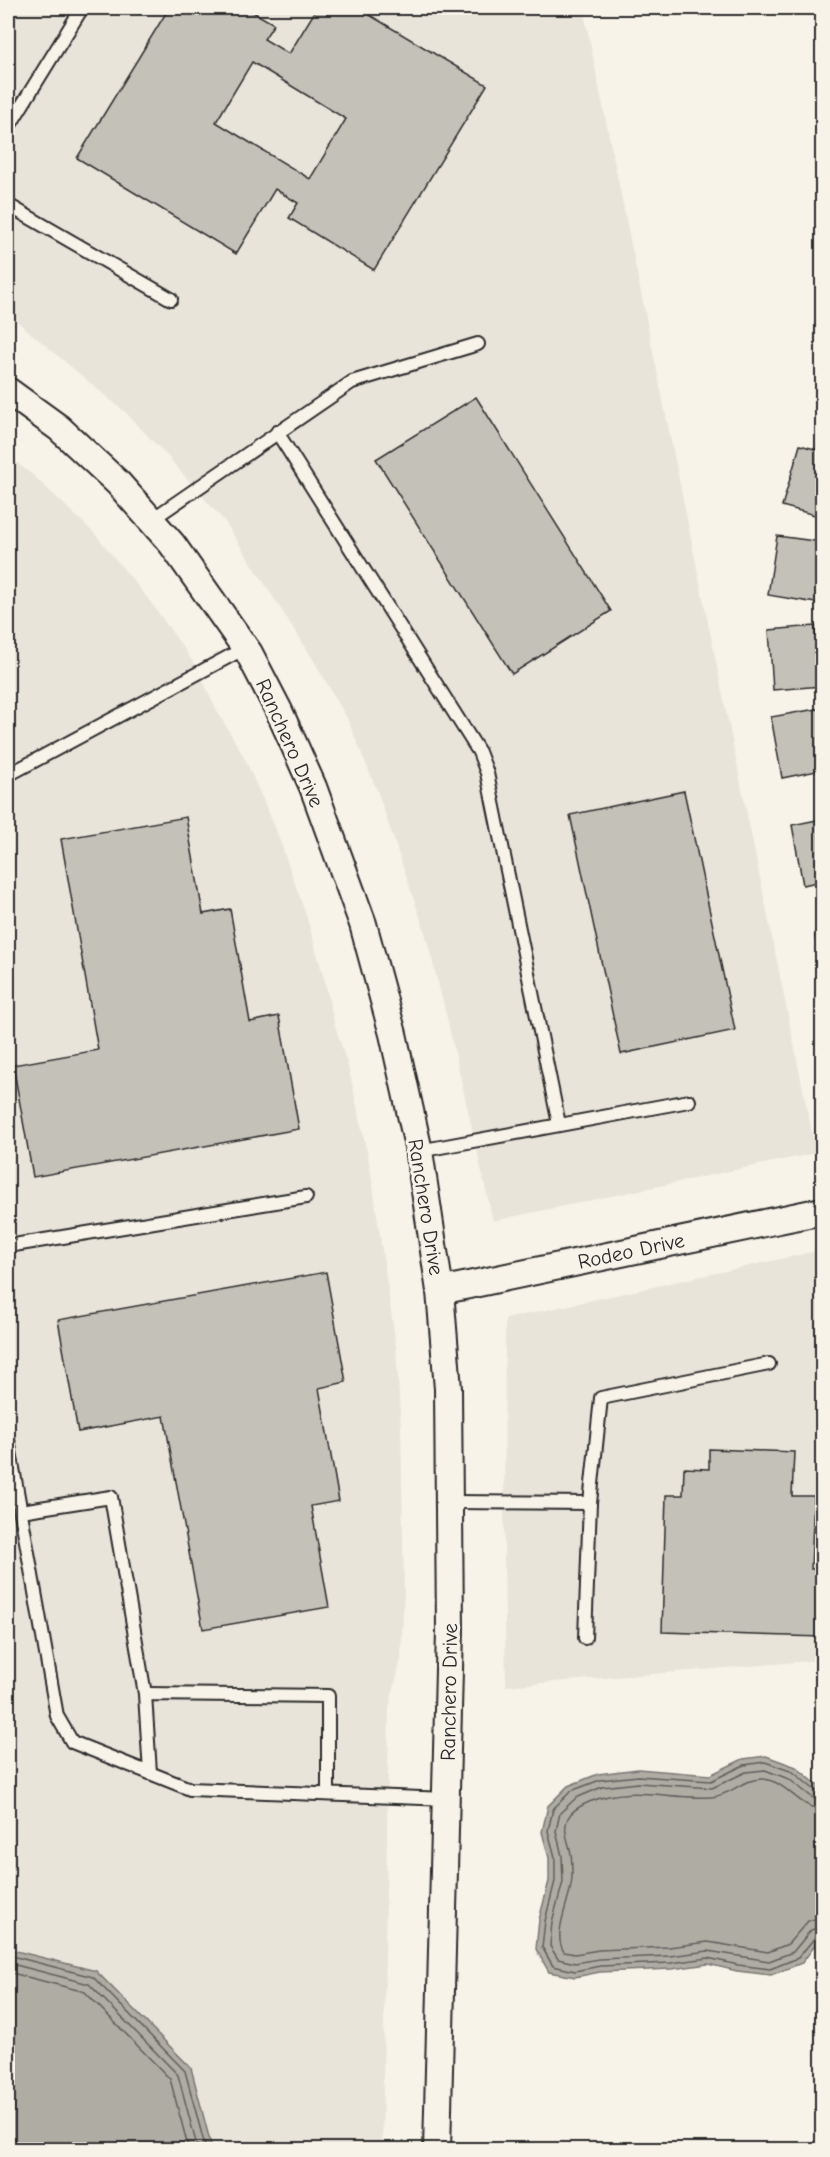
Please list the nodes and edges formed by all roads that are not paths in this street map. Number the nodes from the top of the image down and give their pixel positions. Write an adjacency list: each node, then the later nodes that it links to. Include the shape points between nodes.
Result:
1 (82, 8): 2 (lane)
2 (8, 128)
3 (8, 205): 4 (lane)
4 (171, 299)
5 (478, 344): 7 (lane, via 352,382)
6 (8, 391): 8 (street, Ranchero Drive, via 59,428)
7 (277, 432): 8 (lane); 12 (lane, via 479,752 487,772)
8 (151, 520): 9 (street, Ranchero Drive)
9 (245, 648): 10 (lane); 13 (street, Ranchero Drive, via 313,787 363,924)
10 (8, 775)
11 (688, 1101): 12 (lane)
12 (559, 1124): 13 (lane)
13 (419, 1151): 17 (street, Ranchero Drive)
14 (306, 1197): 16 (lane)
15 (822, 1211): 17 (street, Rodeo Drive)
16 (8, 1246)
17 (440, 1291): 20 (street, Ranchero Drive, via 448,1389)
18 (770, 1364): 21 (lane, via 601,1398)
19 (8, 1440): 22 (lane)
20 (450, 1502): 21 (lane); 27 (street, Ranchero Drive)
21 (590, 1503): 23 (lane)
22 (21, 1511): 24 (lane, via 111,1497); 25 (lane, via 57,1716 72,1742)
23 (585, 1638)
24 (145, 1694): 25 (lane); 26 (lane, via 328,1696)
25 (150, 1773): 26 (lane, via 190,1789)
26 (328, 1794): 27 (lane)
27 (447, 1799): 28 (street, Ranchero Drive)
28 (438, 2150)

